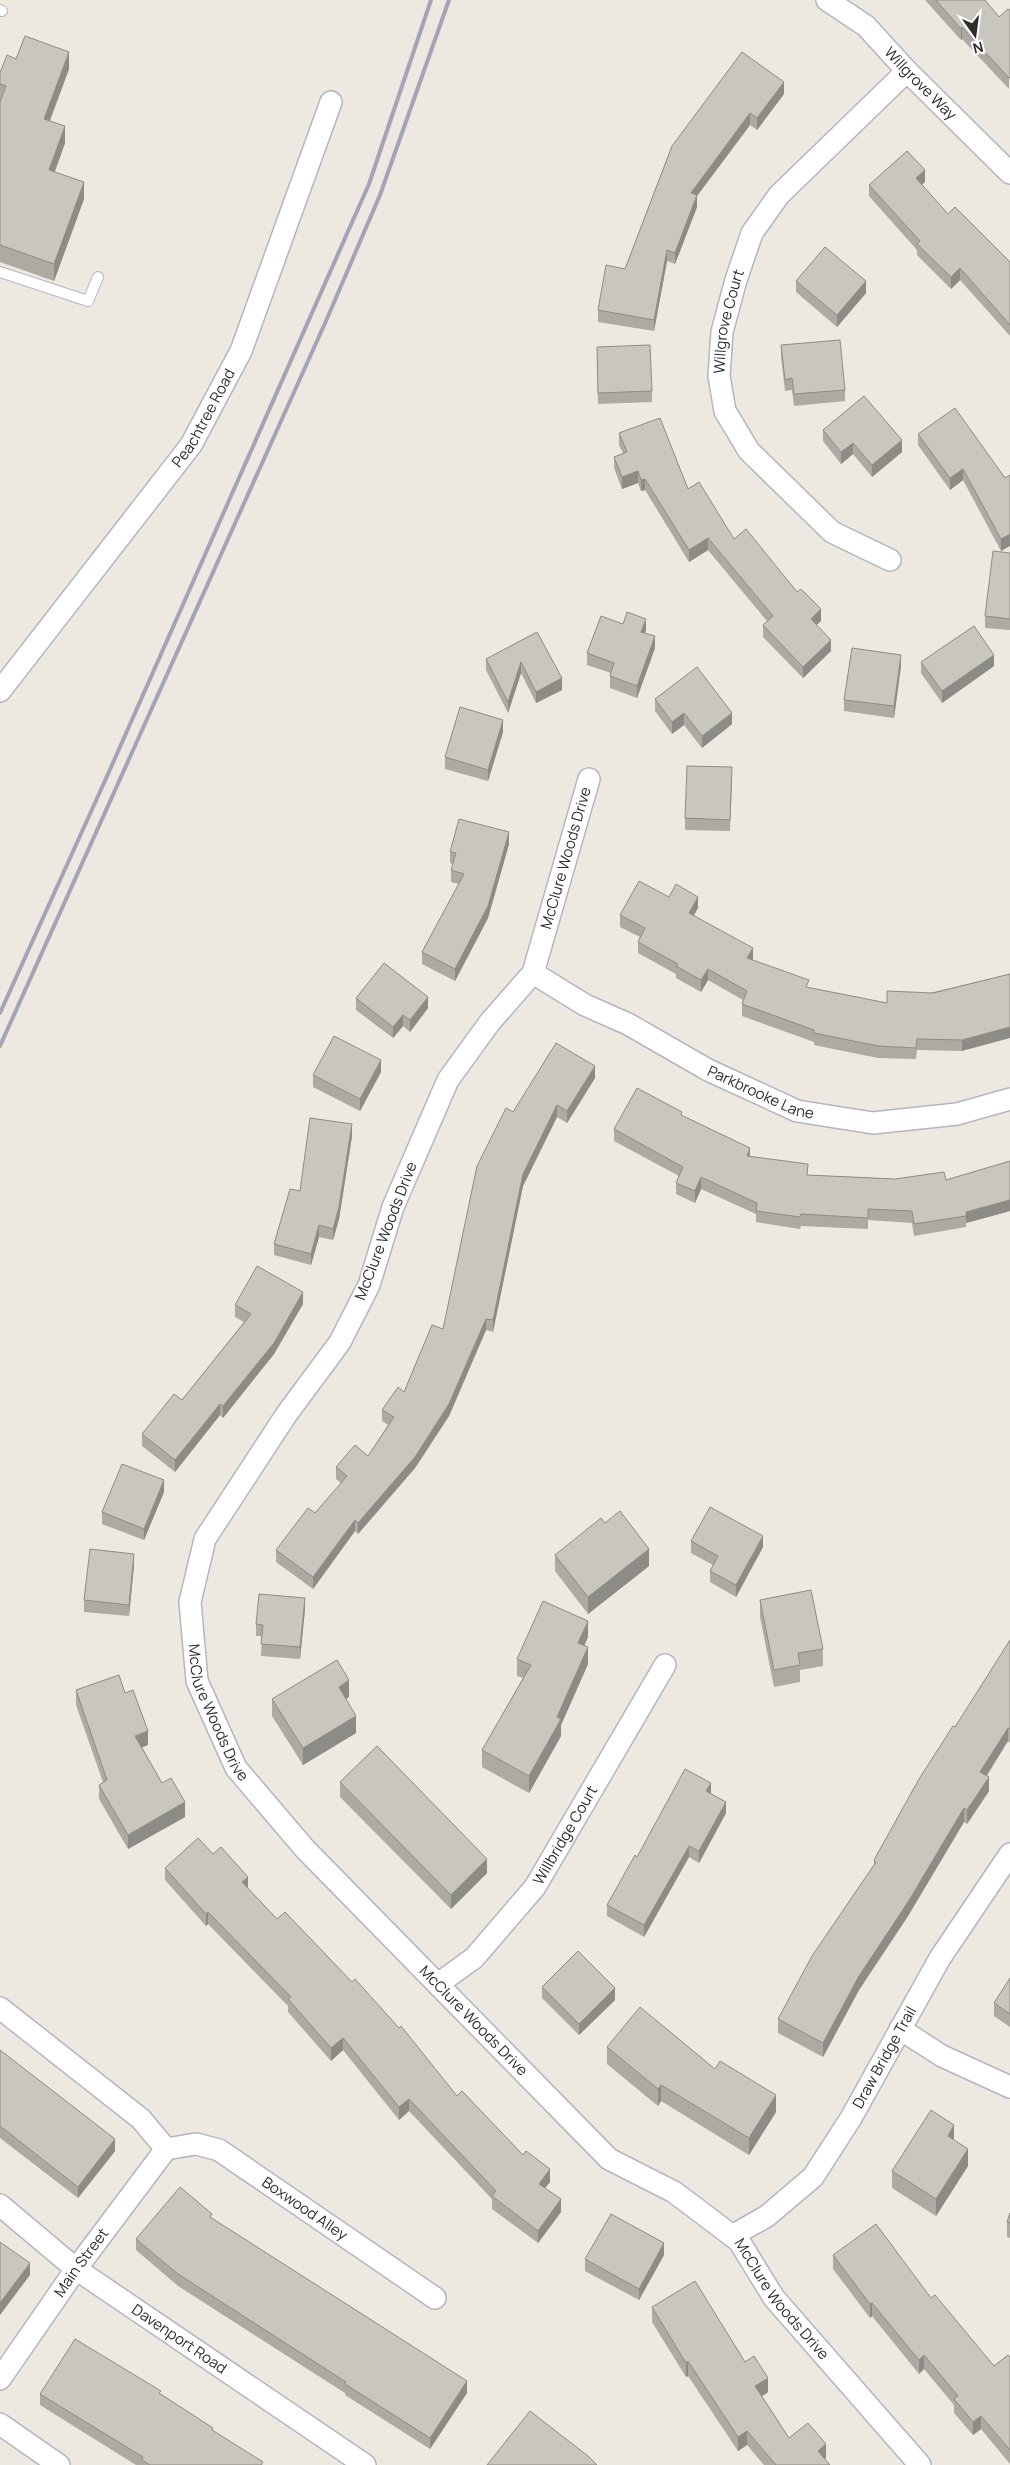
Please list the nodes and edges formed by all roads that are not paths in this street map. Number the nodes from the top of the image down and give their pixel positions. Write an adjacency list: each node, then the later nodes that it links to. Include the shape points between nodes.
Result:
1 (827, 0): 2 (street, Willgrove Way, via 866,26)
2 (907, 71): 4 (street, Willgrove Way); 7 (street, Willgrove Court, via 779,194 752,234 722,332 719,376 725,411 749,452 832,532)
3 (331, 102): 8 (street, Peachtree Road, via 241,351 191,445)
4 (1010, 173)
5 (0, 272): 6 (lane, via 88,301)
6 (98, 277)
7 (890, 560)
8 (0, 691)
9 (589, 779): 10 (street, McClure Woods Drive)
10 (533, 973): 11 (street, Parkbrooke Lane, via 708,1070 797,1111 873,1123 957,1114); 14 (street, McClure Woods Drive, via 490,1022 448,1080 393,1206 365,1293 340,1342 286,1415 204,1539 190,1602 197,1681 236,1768 304,1849)
11 (1010, 1099)
12 (665, 1665): 14 (street, Willbridge Court, via 535,1887 474,1958)
13 (1010, 1854): 16 (street, Draw Bridge Trail, via 940,1958)
14 (438, 1984): 20 (street, McClure Woods Drive, via 609,2158 674,2192)
15 (0, 2008): 18 (street, via 141,2119)
16 (900, 2029): 17 (street, via 942,2056); 20 (street, Draw Bridge Trail, via 813,2177 767,2216)
17 (1010, 2087)
18 (166, 2148): 21 (street, Main Street); 22 (street, Boxwood Alley, via 196,2144 219,2150)
19 (0, 2205): 21 (street, Davenport Road)
20 (732, 2236): 27 (street, McClure Woods Drive, via 739,2241 774,2298)
21 (76, 2269): 23 (street, Main Street); 26 (street, Davenport Road)
22 (435, 2298)
23 (0, 2378)
24 (0, 2424): 25 (street)
25 (59, 2465)
26 (365, 2465)
27 (920, 2465)

